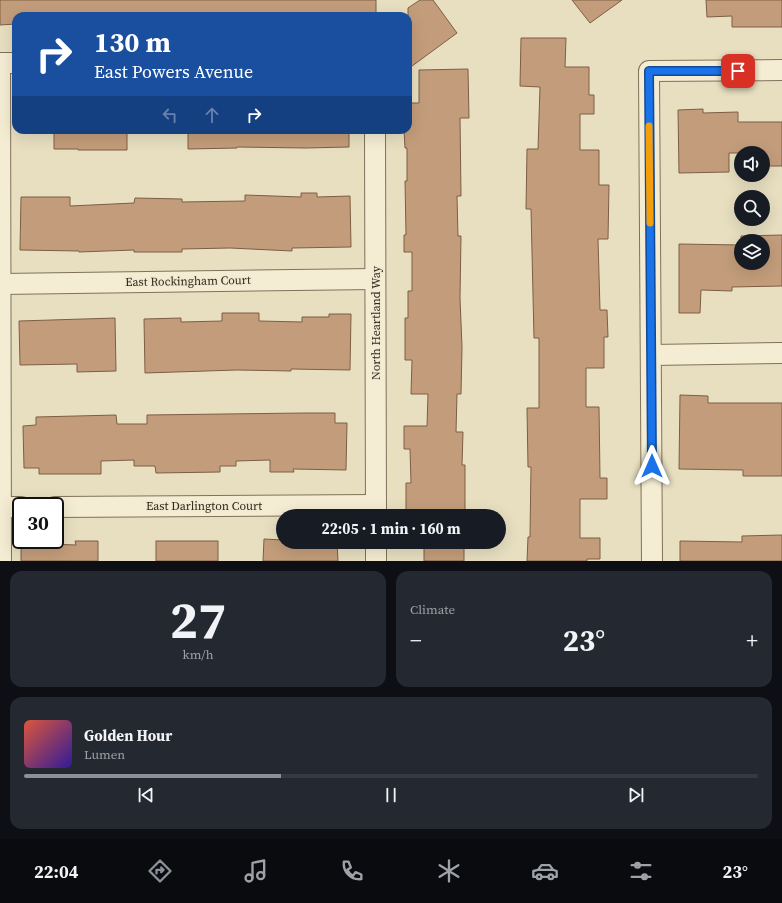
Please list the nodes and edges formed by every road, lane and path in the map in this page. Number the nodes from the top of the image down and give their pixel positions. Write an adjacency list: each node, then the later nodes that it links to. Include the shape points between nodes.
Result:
1 (0, 63): 2 (street); 6 (street)
2 (12, 63)
3 (782, 70): 8 (street, via 649,71)
4 (374, 134): 5 (street, North Heartland Way)
5 (375, 279): 6 (street, East Rockingham Court); 13 (street, North Heartland Way)
6 (1, 284): 9 (street)
7 (782, 353): 8 (street)
8 (651, 355): 17 (street)
9 (1, 507): 10 (street); 15 (street)
10 (12, 507)
11 (64, 507): 12 (street, East Darlington Court)
12 (276, 509)
13 (376, 509)
14 (376, 549): 16 (street)
15 (1, 561)
16 (376, 561)
17 (652, 561)

